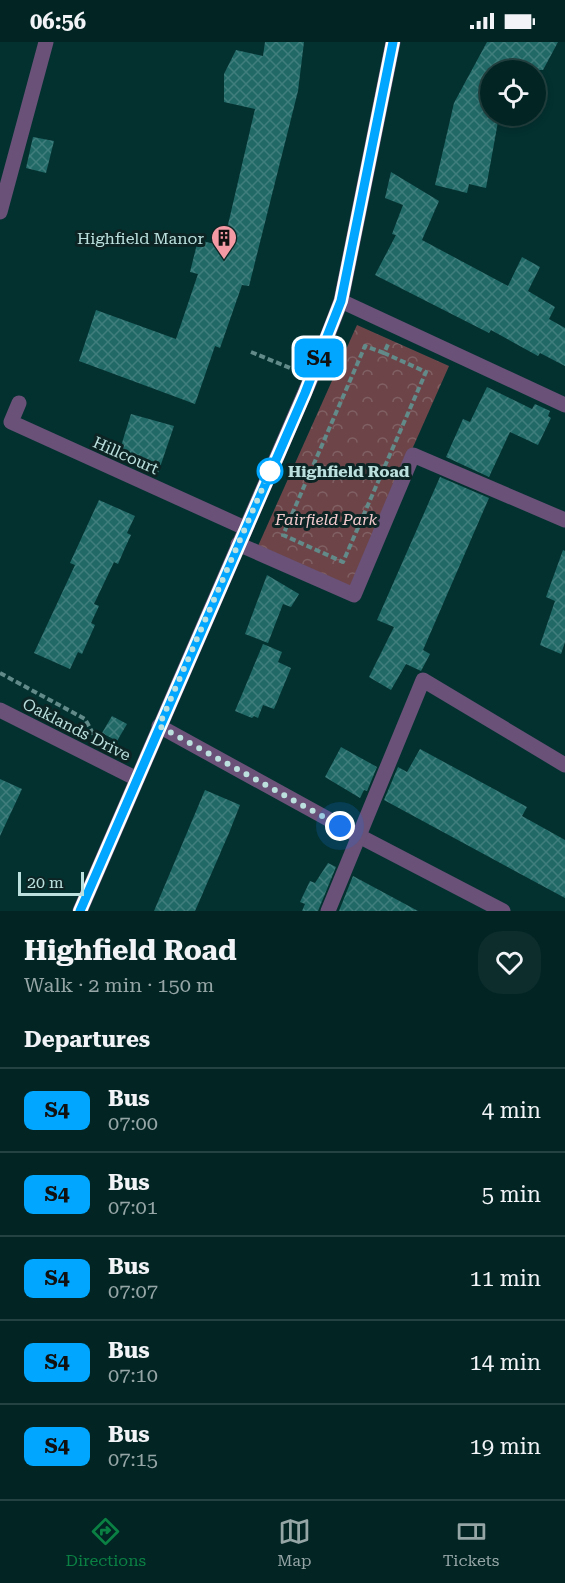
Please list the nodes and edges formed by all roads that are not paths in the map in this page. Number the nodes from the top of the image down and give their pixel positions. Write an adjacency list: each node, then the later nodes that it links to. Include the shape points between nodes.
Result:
1 (46, 42): 3 (street)
2 (393, 42): 4 (street)
3 (0, 212)
4 (341, 301): 6 (street); 8 (street)
5 (19, 403): 8 (street, Hillcourt, via 11,422)
6 (565, 405)
7 (565, 520): 9 (street, via 413,455 354,595)
8 (245, 528): 9 (street)
9 (238, 544): 11 (street)
10 (0, 710): 13 (street, Oaklands Drive)
11 (159, 726): 13 (street); 14 (street)
12 (565, 765): 14 (street, via 423,680)
13 (137, 779): 15 (street)
14 (359, 836): 16 (street); 17 (street)
15 (80, 911)
16 (328, 911)
17 (502, 911)

